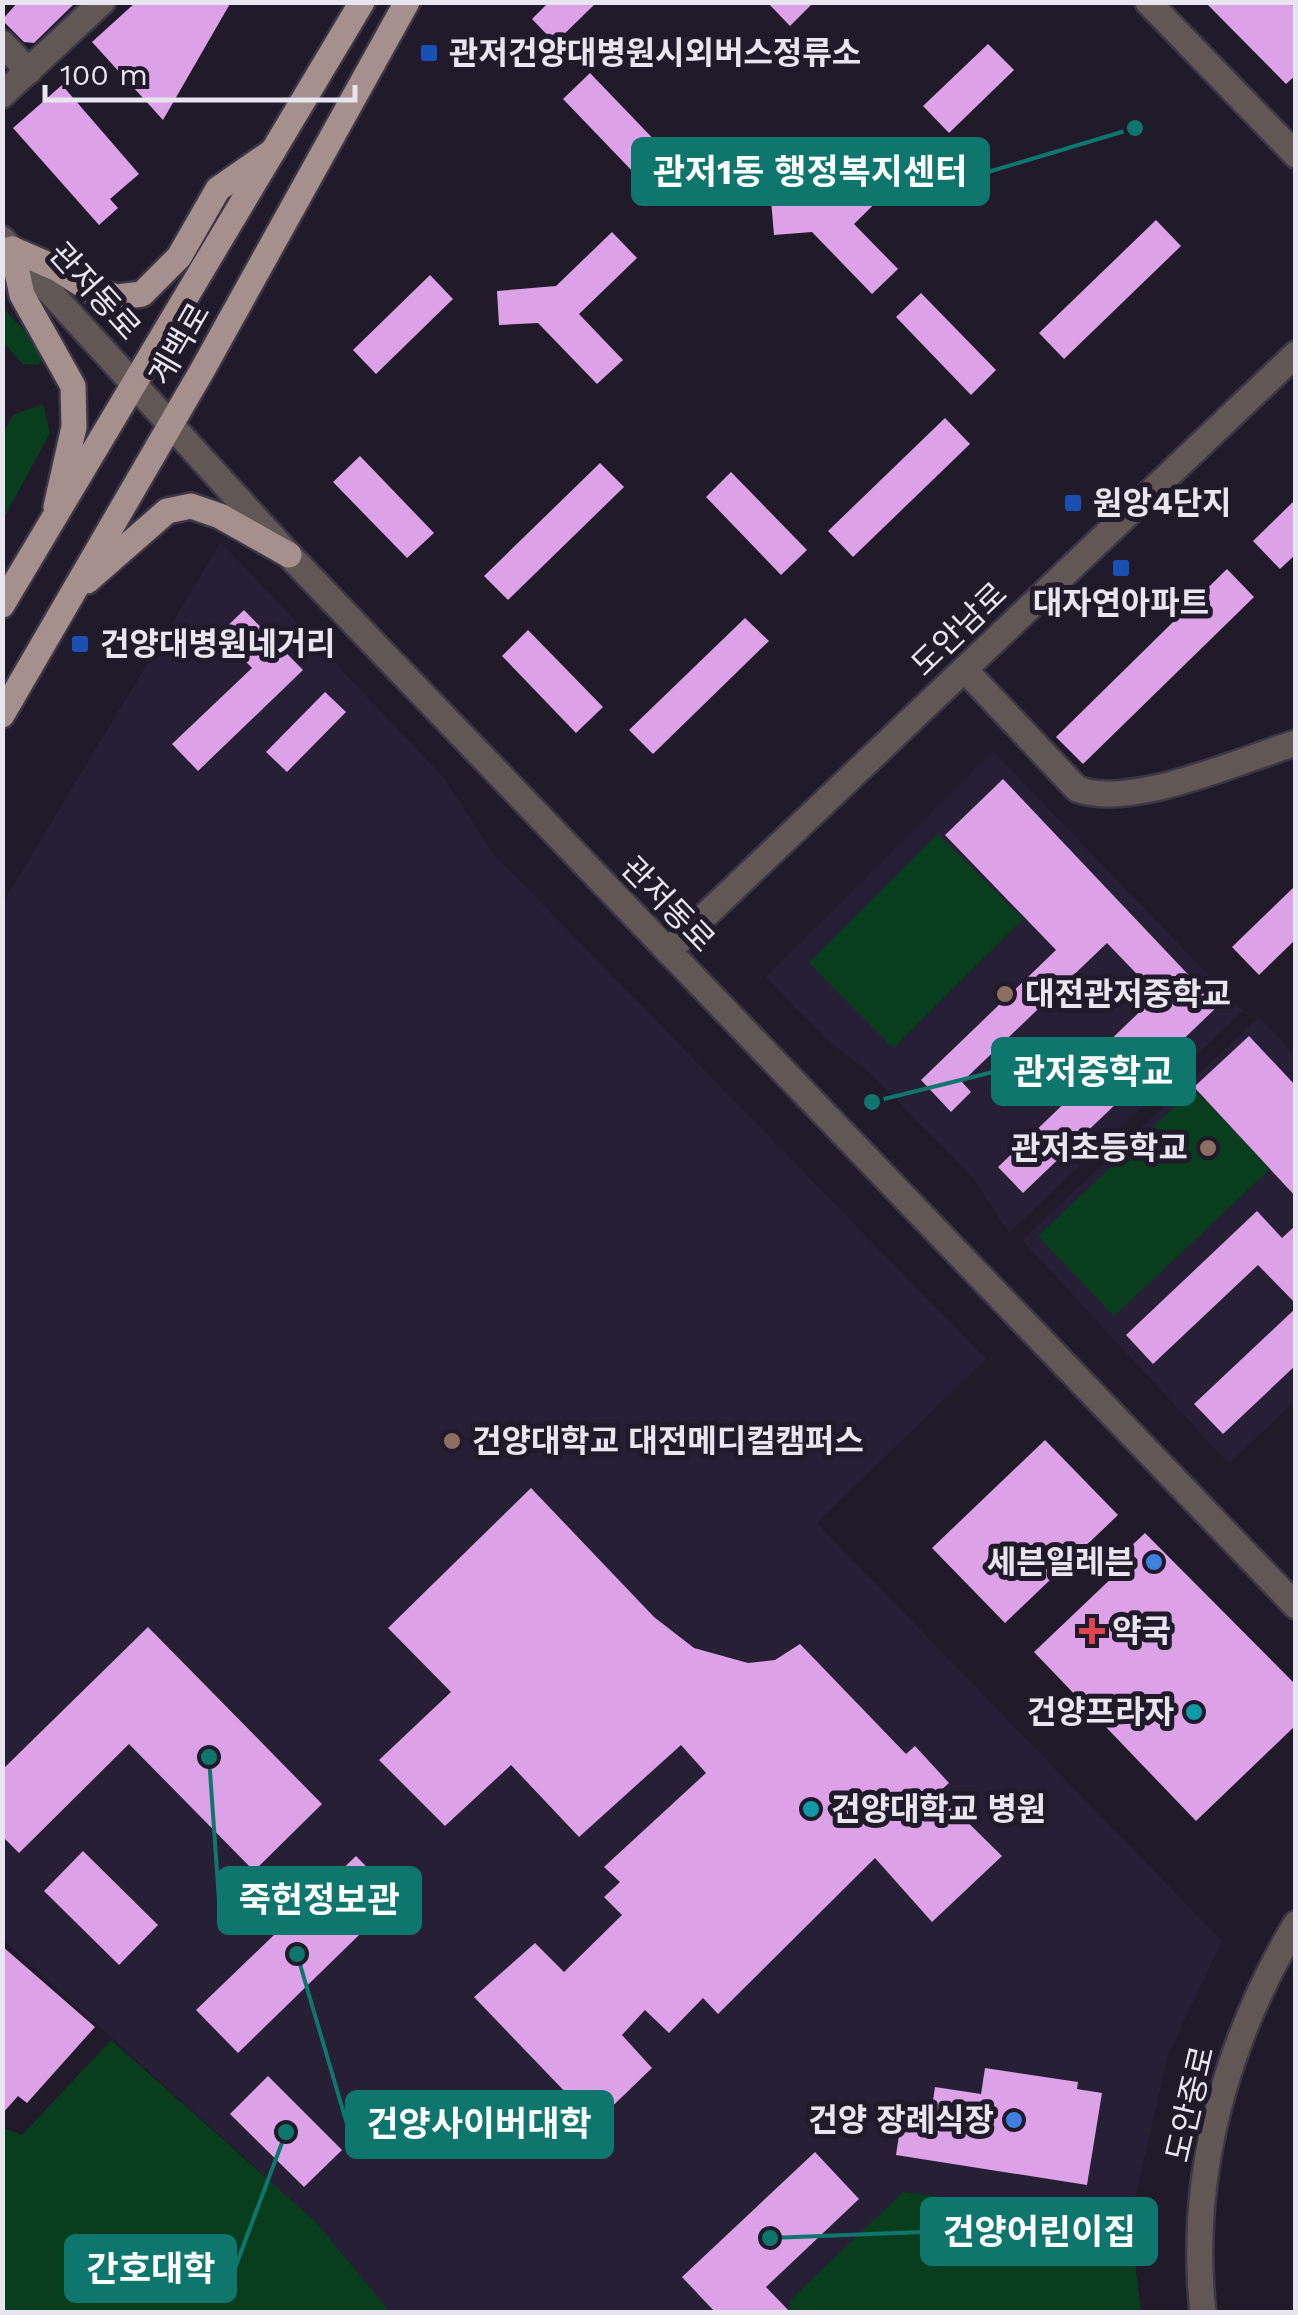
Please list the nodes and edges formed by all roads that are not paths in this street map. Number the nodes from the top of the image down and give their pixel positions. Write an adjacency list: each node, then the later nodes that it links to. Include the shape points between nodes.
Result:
1 (102, 2): 6 (street)
2 (362, 2): 8 (main road, 계백로)
3 (407, 2): 13 (main road, 계백로)
4 (1148, 2): 9 (street)
5 (2, 43): 6 (street)
6 (29, 70): 7 (street)
7 (2, 95)
8 (279, 146): 10 (main road, via 218,189 179,256 142,294 92,291); 12 (main road, 계백로)
9 (1296, 155)
10 (7, 244): 12 (street, 관저동로); 14 (main road, via 22,295 65,368 76,406)
11 (1296, 354): 18 (street, 도안남로)
12 (136, 385): 13 (street, 관저동로); 14 (main road, 계백로)
13 (170, 423): 15 (street, 관저동로); 16 (main road, 계백로)
14 (55, 514): 17 (main road, 계백로)
15 (289, 555): 16 (main road, via 191,506 167,511); 21 (street, 관저동로)
16 (75, 590): 19 (main road, 계백로)
17 (2, 605)
18 (964, 669): 20 (street, via 1089,794 1133,793); 21 (street, 도안남로)
19 (2, 715)
20 (1296, 743)
21 (668, 950): 22 (street, 관저동로)
22 (1296, 1606)
23 (1296, 1924): 24 (street, 도안중로, via 1237,2043 1209,2142 1197,2257)
24 (1203, 2312)

